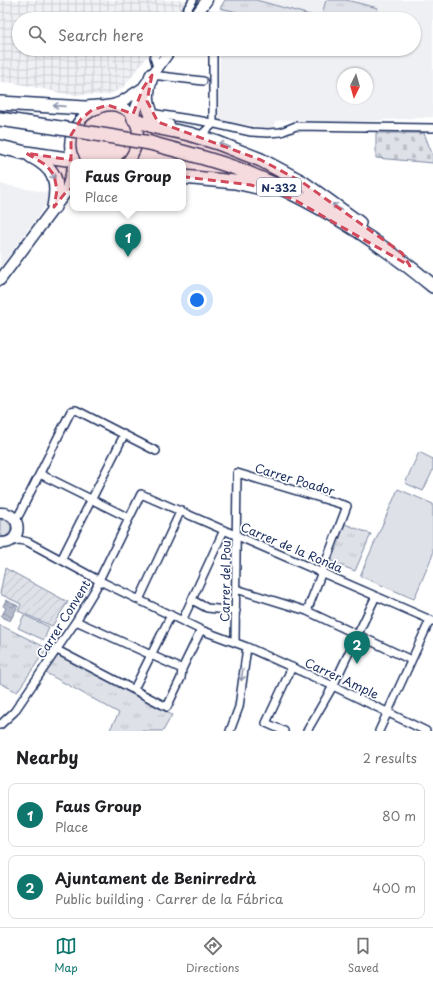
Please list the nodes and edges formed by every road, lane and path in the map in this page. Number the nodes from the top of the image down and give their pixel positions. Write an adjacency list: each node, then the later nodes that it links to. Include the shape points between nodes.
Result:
1 (193, 0): 3 (street)
2 (207, 0): 4 (main road)
3 (185, 12)
4 (198, 12)
5 (155, 56): 8 (street)
6 (166, 56): 8 (main road)
7 (213, 56): 17 (street)
8 (154, 71): 9 (street); 10 (main road); 19 (highway, via 148,84 147,96 151,113 158,122)
9 (203, 81)
10 (143, 88): 12 (main road); 15 (main road)
11 (0, 103): 13 (highway, one-way to 11)
12 (113, 105): 13 (main road); 15 (main road, via 125,110)
13 (98, 108): 22 (main road, via 84,116 73,131 69,147)
14 (156, 114): 17 (street)
15 (134, 118): 19 (highway, via 155,127); 23 (main road, via 137,139)
16 (0, 119): 28 (highway, N-332, bridge, via 150,143 234,168 290,192)
17 (213, 124): 18 (street, via 268,134 296,126); 19 (street)
18 (433, 128)
19 (194, 136): 29 (highway, one-way to 19, via 402,253 302,182 261,160)
20 (0, 146): 21 (highway)
21 (26, 153): 24 (highway); 27 (highway, one-way to 27, via 46,165 54,175 57,190)
22 (73, 159)
23 (129, 159)
24 (70, 160)
25 (186, 177): 28 (highway, via 235,182 268,189 293,199 372,245)
26 (69, 190): 27 (main road)
27 (54, 207): 30 (main road)
28 (397, 256): 29 (highway, N-332)
29 (410, 266): 31 (highway, N-332)
30 (0, 280)
31 (433, 286)
32 (124, 435): 33 (street); 35 (street, via 76,410 71,411); 37 (street)
33 (156, 451)
34 (237, 472): 44 (street, Carrer del Pou); 49 (street, Carrer Poador, via 347,506)
35 (40, 474): 37 (street); 40 (street, via 22,511)
36 (141, 494): 38 (street, Carrer de la Ronda); 41 (street, Carrer Convent)
37 (91, 500): 41 (street); 48 (street)
38 (181, 510): 42 (street, Carrer de la Ronda); 53 (street)
39 (0, 513): 40 (main road, via 8,513)
40 (13, 518): 43 (main road)
41 (129, 518): 50 (street, Carrer Convent)
42 (224, 530): 44 (street, Carrer de la Ronda); 54 (street)
43 (18, 531): 45 (main road); 46 (street)
44 (237, 535): 49 (street, Carrer de la Ronda); 51 (street, Carrer del Pou)
45 (6, 542): 46 (street); 47 (main road)
46 (28, 542): 48 (street, Carrer Ample)
47 (0, 552)
48 (61, 560): 50 (street, Carrer Ample)
49 (321, 572): 52 (street, Carrer de la Ronda); 56 (street)
50 (100, 581): 53 (street, Carrer Ample); 59 (street, Carrer Convent)
51 (236, 589): 55 (street, Carrer del Pou); 56 (street)
52 (376, 596): 58 (street, Carrer de la Ronda); 62 (street)
53 (139, 600): 57 (street, Carrer Ample)
54 (192, 600): 55 (street, via 207,608); 60 (street)
55 (236, 611): 63 (street, Carrer del Pou)
56 (307, 611): 62 (street)
57 (171, 615): 60 (street, Carrer Ample); 66 (street)
58 (431, 620): 67 (street)
59 (76, 621): 65 (street, Carrer Convent); 66 (street)
60 (182, 621): 61 (street, Carrer Ample)
61 (201, 630): 63 (street, Carrer Ample); 69 (street)
62 (358, 635): 67 (street); 70 (street)
63 (235, 642): 64 (street, Carrer Ample)
64 (247, 647): 68 (street, Carrer Ample); 74 (street, one-way to 74, via 237,714)
65 (57, 650): 71 (street); 73 (street, Carrer Convent, via 14,712)
66 (151, 655): 69 (street); 71 (street)
67 (412, 660): 72 (street)
68 (292, 667): 70 (street, Carrer Ample); 75 (street, via 266,722)
69 (182, 669): 71 (street, via 181,678 167,707)
70 (333, 686): 72 (street, Carrer Ample); 76 (street)
71 (134, 689)
72 (388, 712): 77 (street); 78 (street, Carrer Ample)
73 (0, 725)
74 (230, 731)
75 (284, 731)
76 (307, 731)
77 (379, 731)
78 (426, 731)

